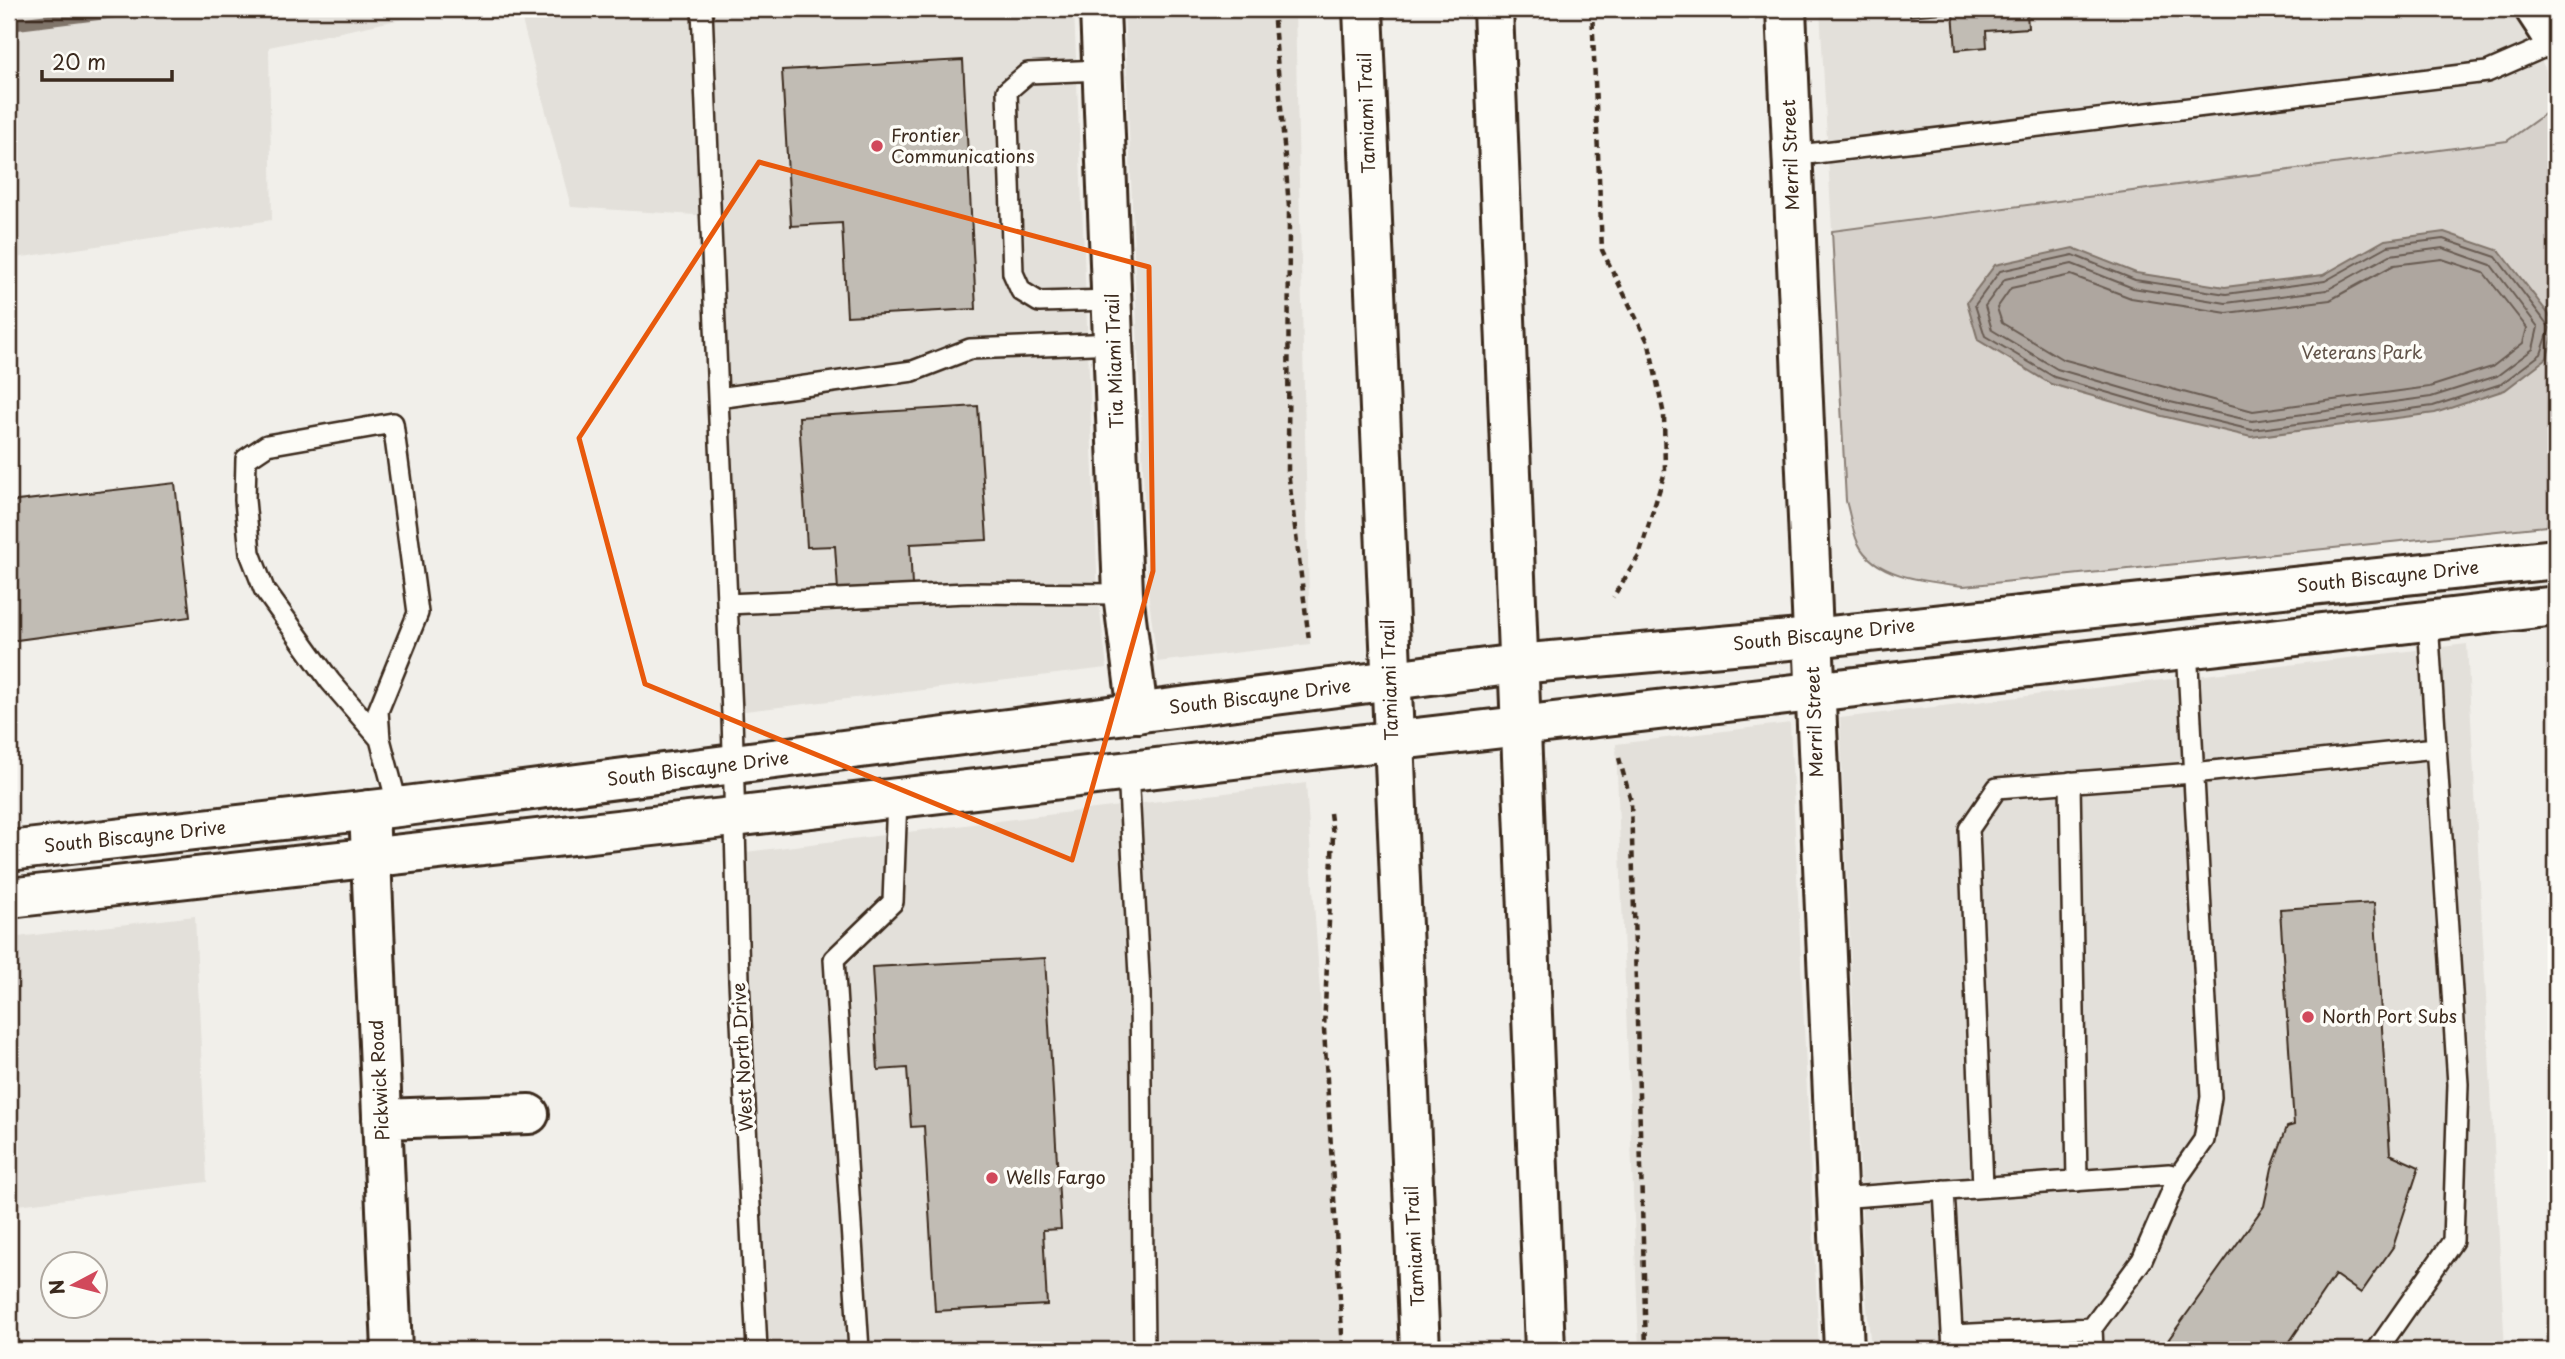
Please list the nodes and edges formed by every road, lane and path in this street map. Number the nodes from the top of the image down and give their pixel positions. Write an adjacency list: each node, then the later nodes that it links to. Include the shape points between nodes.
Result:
1 (702, 9): 14 (lane, West North Drive)
2 (1100, 9): 10 (street, Tia Miami Trail)
3 (1273, 9): 22 (path, via 1289,207 1288,471)
4 (1363, 9): 25 (street, Tamiami Trail)
5 (1493, 9): 24 (street)
6 (1591, 9): 17 (path, via 1602,250 1649,344 1664,415 1665,472 1639,556)
7 (1786, 9): 11 (street, Merril Street)
8 (2535, 9): 9 (street)
9 (2556, 42): 11 (lane, via 2487,72)
10 (1102, 71): 12 (street, Tia Miami Trail); 12 (lane, via 1028,73 1007,91 1010,209 1013,273 1021,291 1038,302)
11 (1791, 156): 21 (street, Merril Street)
12 (1112, 300): 13 (street, Tia Miami Trail)
13 (1114, 343): 14 (lane, via 970,349 913,371); 16 (street, Tia Miami Trail)
14 (718, 398): 18 (lane, West North Drive)
15 (2556, 559): 21 (street, South Biscayne Drive)
16 (1123, 594): 18 (lane, via 967,593); 27 (street, Tia Miami Trail)
17 (1613, 597)
18 (727, 604): 33 (lane, West North Drive)
19 (2556, 606): 20 (street)
20 (2428, 621): 23 (street); 31 (lane)
21 (1812, 638): 24 (street, South Biscayne Drive); 26 (street, Merril Street)
22 (1309, 640)
23 (2187, 647): 26 (street); 35 (lane)
24 (1517, 664): 25 (street, South Biscayne Drive); 28 (street)
25 (1389, 680): 27 (street, South Biscayne Drive); 30 (street, Tamiami Trail)
26 (1814, 690): 28 (street); 50 (street, Merril Street)
27 (1138, 713): 33 (street, South Biscayne Drive)
28 (1519, 724): 30 (street); 59 (street)
29 (380, 739): 29 (lane, via 330,681 264,589 250,553 246,459 267,445 393,423 418,613 377,711); 38 (lane)
30 (1392, 739): 34 (street); 58 (street, Tamiami Trail)
31 (2436, 748): 35 (lane); 63 (lane, via 2458,1084 2453,1241)
32 (1619, 758): 60 (path, via 1631,802)
33 (732, 764): 38 (street, South Biscayne Drive); 40 (lane, West North Drive)
34 (1128, 771): 37 (street); 56 (lane, via 1140,994)
35 (2193, 773): 36 (lane); 46 (lane, via 2211,1097 2204,1139)
36 (2070, 782): 47 (lane); 48 (lane, via 1997,788 1969,829)
37 (897, 798): 40 (street); 55 (lane, via 893,902 834,959)
38 (383, 808): 41 (street, South Biscayne Drive); 42 (street, Pickwick Road)
39 (1330, 813): 57 (path, via 1333,835 1324,1029)
40 (733, 817): 42 (street); 54 (lane, West North Drive)
41 (9, 851)
42 (371, 858): 43 (street); 45 (street, Pickwick Road)
43 (9, 898)
44 (529, 1114): 45 (street)
45 (382, 1119): 53 (street, Pickwick Road)
46 (2178, 1177): 47 (lane); 51 (lane, via 2142,1260)
47 (2077, 1181): 48 (lane)
48 (1983, 1187): 49 (lane)
49 (1944, 1190): 50 (lane); 52 (lane)
50 (1836, 1198): 61 (street, Merril Street)
51 (2092, 1328): 52 (lane); 62 (lane)
52 (1952, 1343)
53 (392, 1350)
54 (757, 1350)
55 (859, 1350)
56 (1144, 1350)
57 (1343, 1350)
58 (1420, 1350)
59 (1545, 1350)
60 (1646, 1350)
61 (1844, 1350)
62 (2093, 1350)
63 (2377, 1350)

